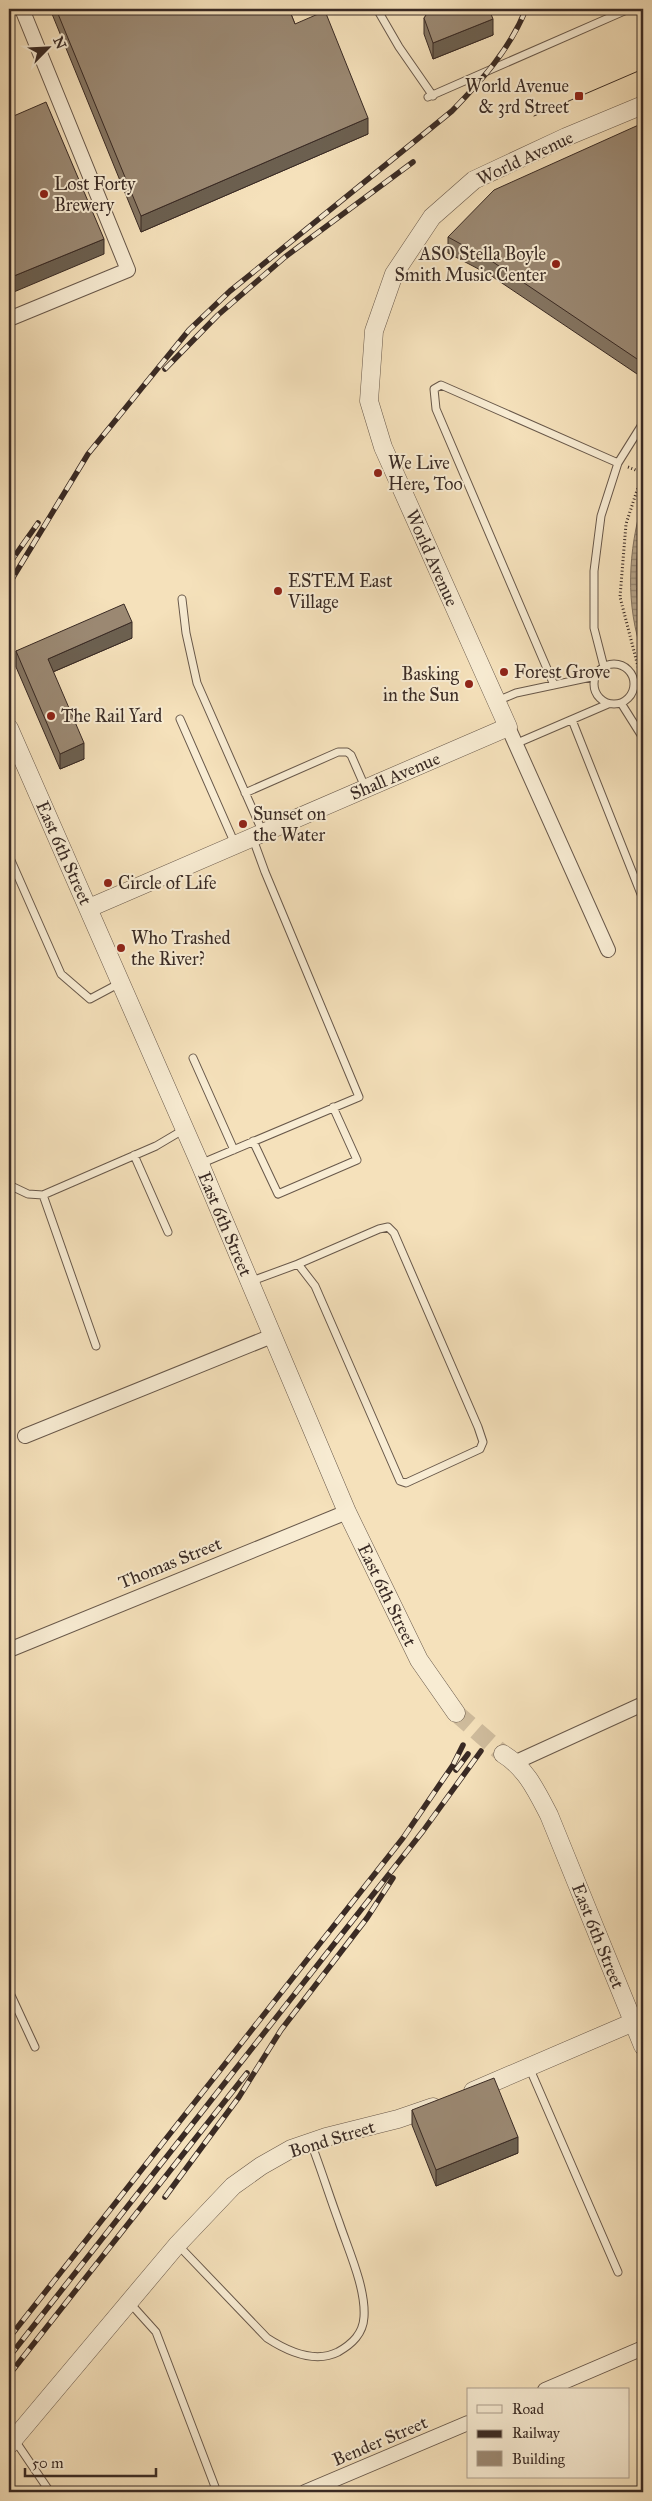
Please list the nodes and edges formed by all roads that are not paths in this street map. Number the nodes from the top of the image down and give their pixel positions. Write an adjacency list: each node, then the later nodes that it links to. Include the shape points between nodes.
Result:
1 (22, 9): 5 (street, via 128,270)
2 (377, 9): 3 (lane, via 430,96)
3 (628, 9)
4 (643, 105): 13 (street, World Avenue, via 474,180 426,225 394,274 374,331 369,401 383,447)
5 (9, 319)
6 (643, 422): 7 (lane)
7 (618, 463): 9 (lane, via 601,516 594,571 594,628); 12 (lane, via 441,385 434,389 436,408)
8 (182, 599): 23 (lane, via 197,684)
9 (604, 666): 10 (lane); 11 (lane, via 616,664)
10 (596, 676): 12 (lane); 15 (lane, via 594,690)
11 (639, 680): 14 (lane, via 633,692)
12 (554, 685): 13 (lane, via 516,693)
13 (496, 702): 18 (street, World Avenue)
14 (621, 703): 15 (lane); 20 (lane)
15 (608, 704): 17 (lane)
16 (180, 719): 25 (lane)
17 (572, 720): 21 (lane); 27 (lane)
18 (508, 728): 21 (street, World Avenue); 22 (street, Shall Avenue)
19 (11, 736): 28 (street, East 6th Street)
20 (643, 738)
21 (516, 744): 29 (street, World Avenue)
22 (365, 788): 23 (lane, via 351,755 338,752); 24 (street, Shall Avenue)
23 (245, 793): 24 (lane)
24 (258, 835): 25 (street, Shall Avenue); 32 (lane, via 265,872 359,1096)
25 (235, 845): 28 (street, Shall Avenue)
26 (9, 856): 30 (lane, via 61,974 90,1000)
27 (643, 899)
28 (89, 908): 30 (street, East 6th Street)
29 (608, 950)
30 (120, 983): 33 (street, East 6th Street)
31 (193, 1058): 35 (lane)
32 (334, 1107): 34 (lane); 34 (lane, via 358,1160 278,1194)
33 (183, 1130): 36 (lane); 37 (street, East 6th Street)
34 (253, 1141): 35 (lane)
35 (234, 1150): 37 (lane)
36 (134, 1155): 39 (lane); 40 (lane)
37 (200, 1164): 42 (street, East 6th Street)
38 (9, 1185): 39 (lane, via 28,1194)
39 (43, 1194): 44 (lane)
40 (168, 1232)
41 (298, 1264): 41 (lane, via 315,1286 400,1481 406,1483 480,1449 483,1442 478,1427 394,1233 388,1227 379,1229); 42 (lane)
42 (249, 1282): 43 (street, East 6th Street)
43 (272, 1336): 45 (street); 46 (street, East 6th Street)
44 (96, 1346)
45 (25, 1436)
46 (347, 1512): 47 (street, Thomas Street); 49 (street, East 6th Street, via 420,1660)
47 (9, 1650)
48 (643, 1704): 50 (street)
49 (456, 1713)
50 (510, 1758): 52 (street, East 6th Street, via 534,1788 549,1815)
51 (9, 1991): 54 (lane)
52 (638, 2021): 53 (street, East 6th Street); 55 (street, Bond Street)
53 (643, 2046)
54 (35, 2047)
55 (530, 2067): 56 (street, Bond Street, via 398,2119); 58 (lane)
56 (311, 2142): 57 (street, Bond Street, via 262,2166 233,2186); 57 (lane, via 362,2296 364,2318 358,2337 344,2348 328,2357 307,2356 285,2349 267,2338)
57 (178, 2245): 59 (street, Bond Street)
58 (618, 2272)
59 (128, 2302): 63 (street, Bond Street); 65 (lane, via 156,2332)
60 (643, 2348): 61 (street)
61 (550, 2388)
62 (467, 2423): 66 (street, Bender Street)
63 (11, 2442): 64 (lane)
64 (50, 2492)
65 (217, 2492)
66 (306, 2492)

